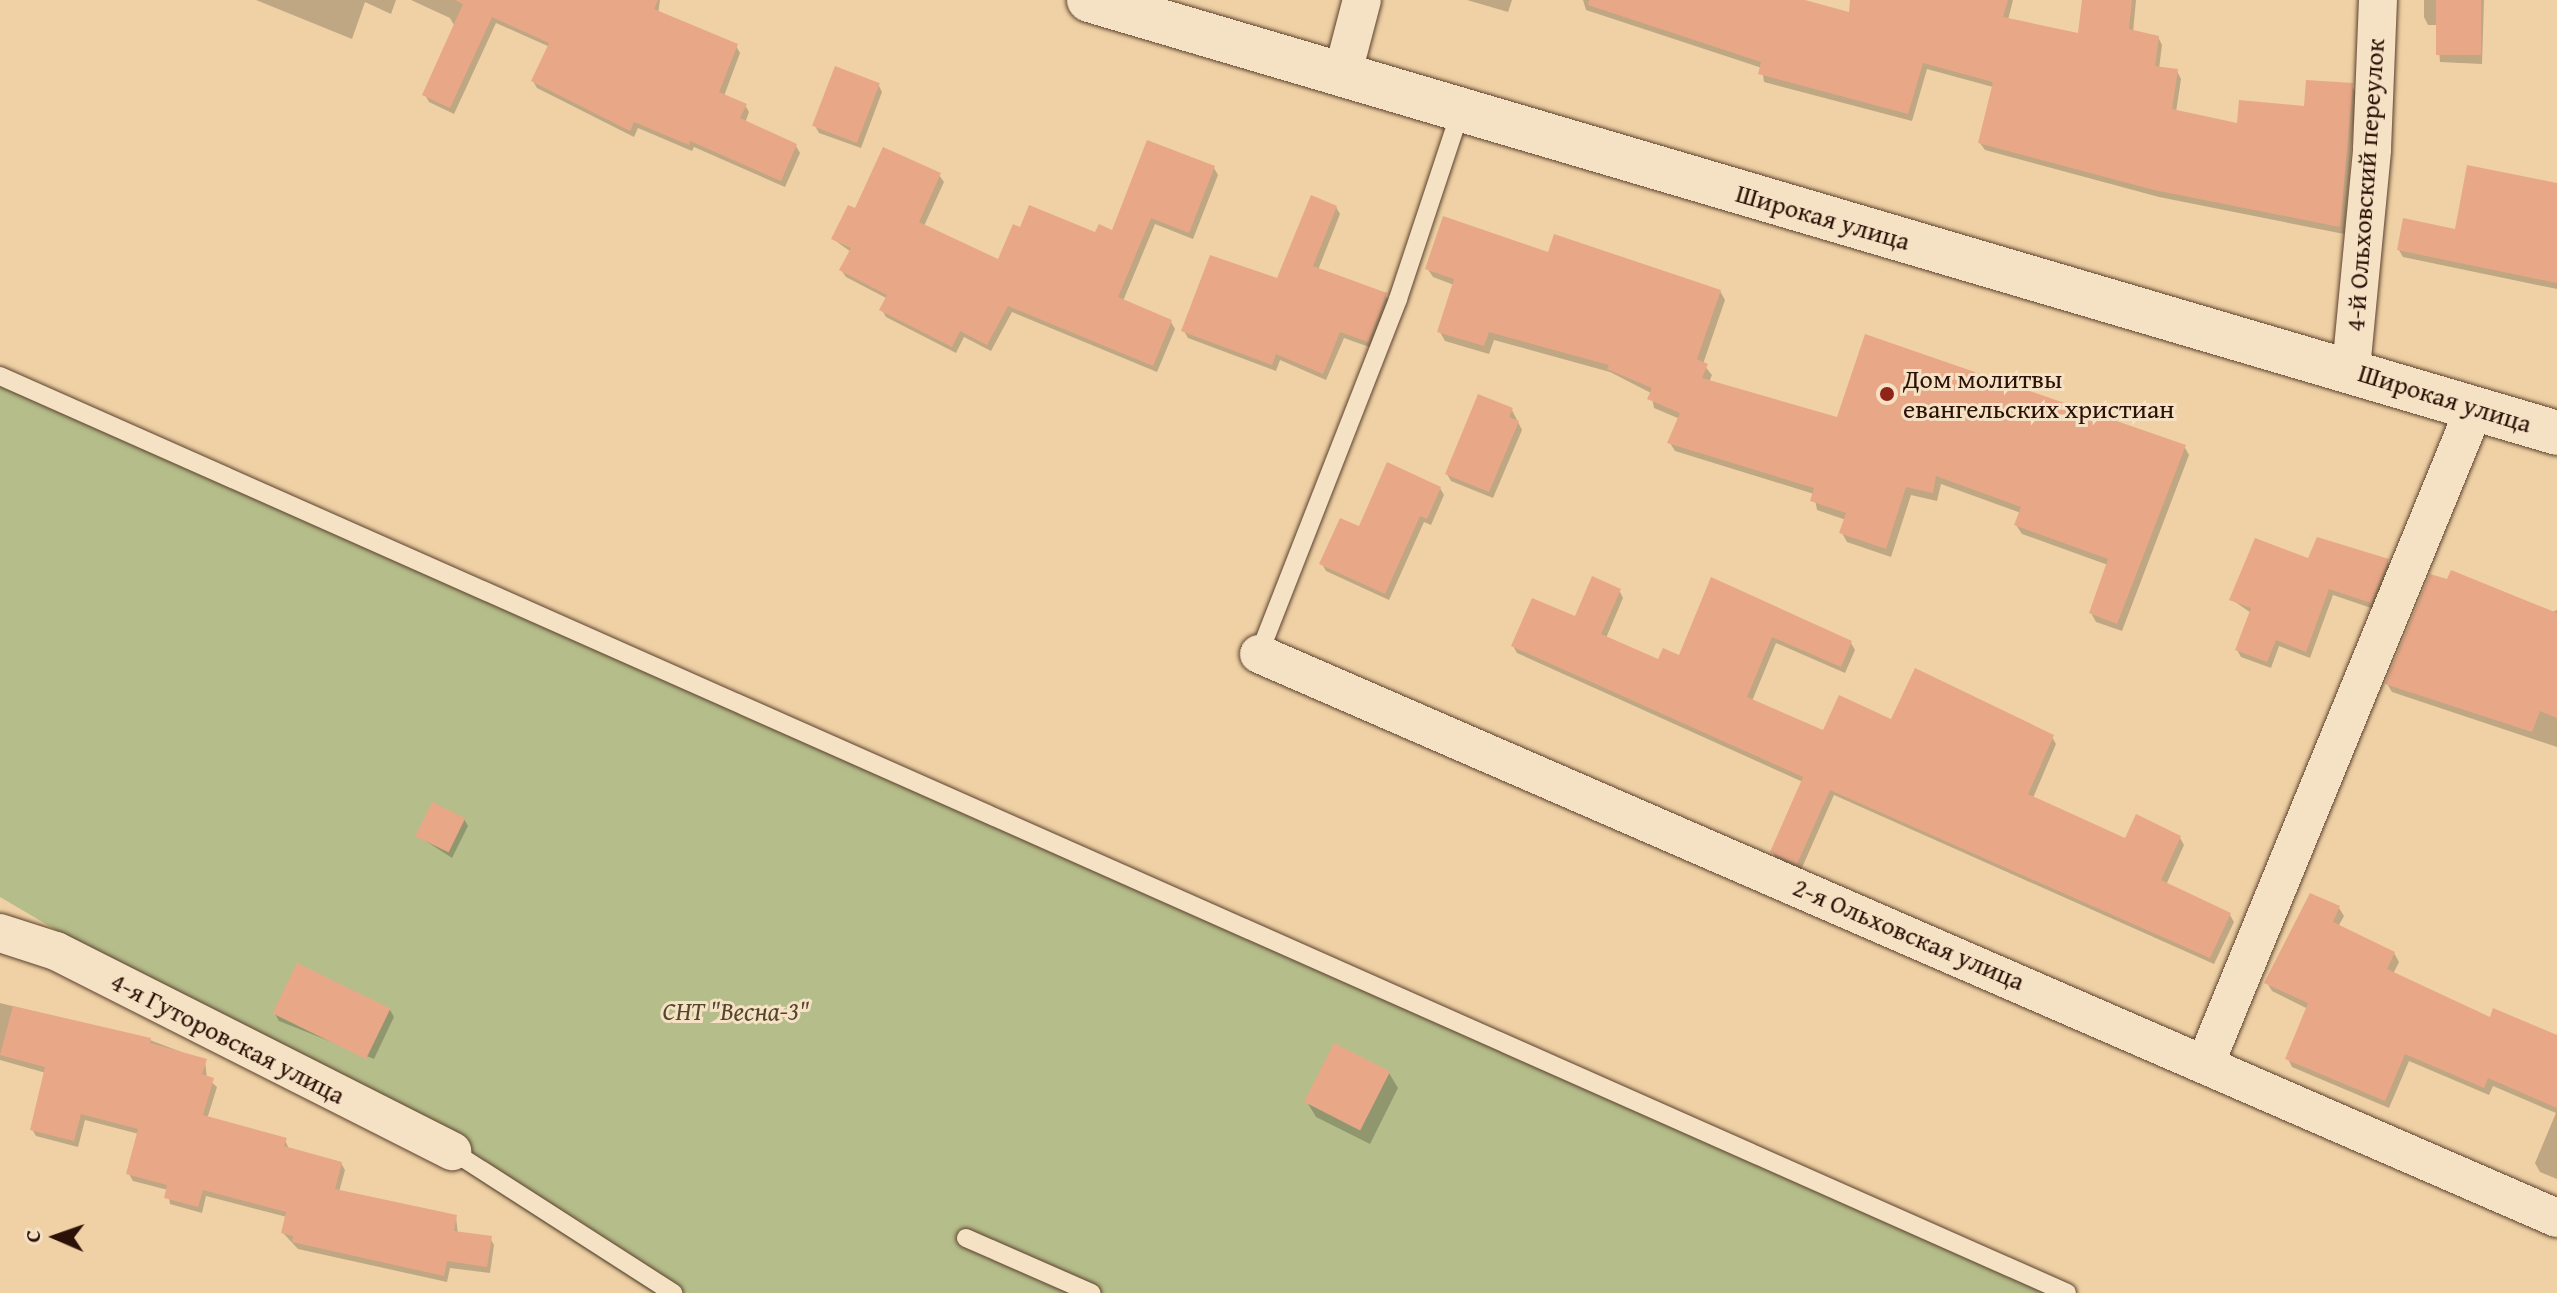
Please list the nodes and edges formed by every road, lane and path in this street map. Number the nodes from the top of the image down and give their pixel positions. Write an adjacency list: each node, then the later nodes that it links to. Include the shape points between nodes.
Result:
1 (1089, 0): 4 (street, Широкая улица)
2 (1362, 0): 4 (street)
3 (2378, 0): 6 (street, 4-й Ольховский переулок, via 2372,149)
4 (1342, 76): 5 (street, Широкая улица)
5 (1460, 113): 6 (street, Широкая улица); 10 (lane, via 1398,299)
6 (2351, 369): 8 (street, Широкая улица)
7 (0, 376): 18 (lane)
8 (2475, 407): 9 (street, Широкая улица); 12 (street)
9 (2557, 433)
10 (1259, 654): 12 (street, 2-я Ольховская улица)
11 (0, 933): 13 (street, 4-я Гуторовская улица, via 56,951)
12 (2206, 1062): 14 (street, 2-я Ольховская улица)
13 (452, 1151): 16 (lane)
14 (2557, 1218)
15 (966, 1238): 17 (lane)
16 (673, 1293)
17 (1091, 1293)
18 (2067, 1293)

